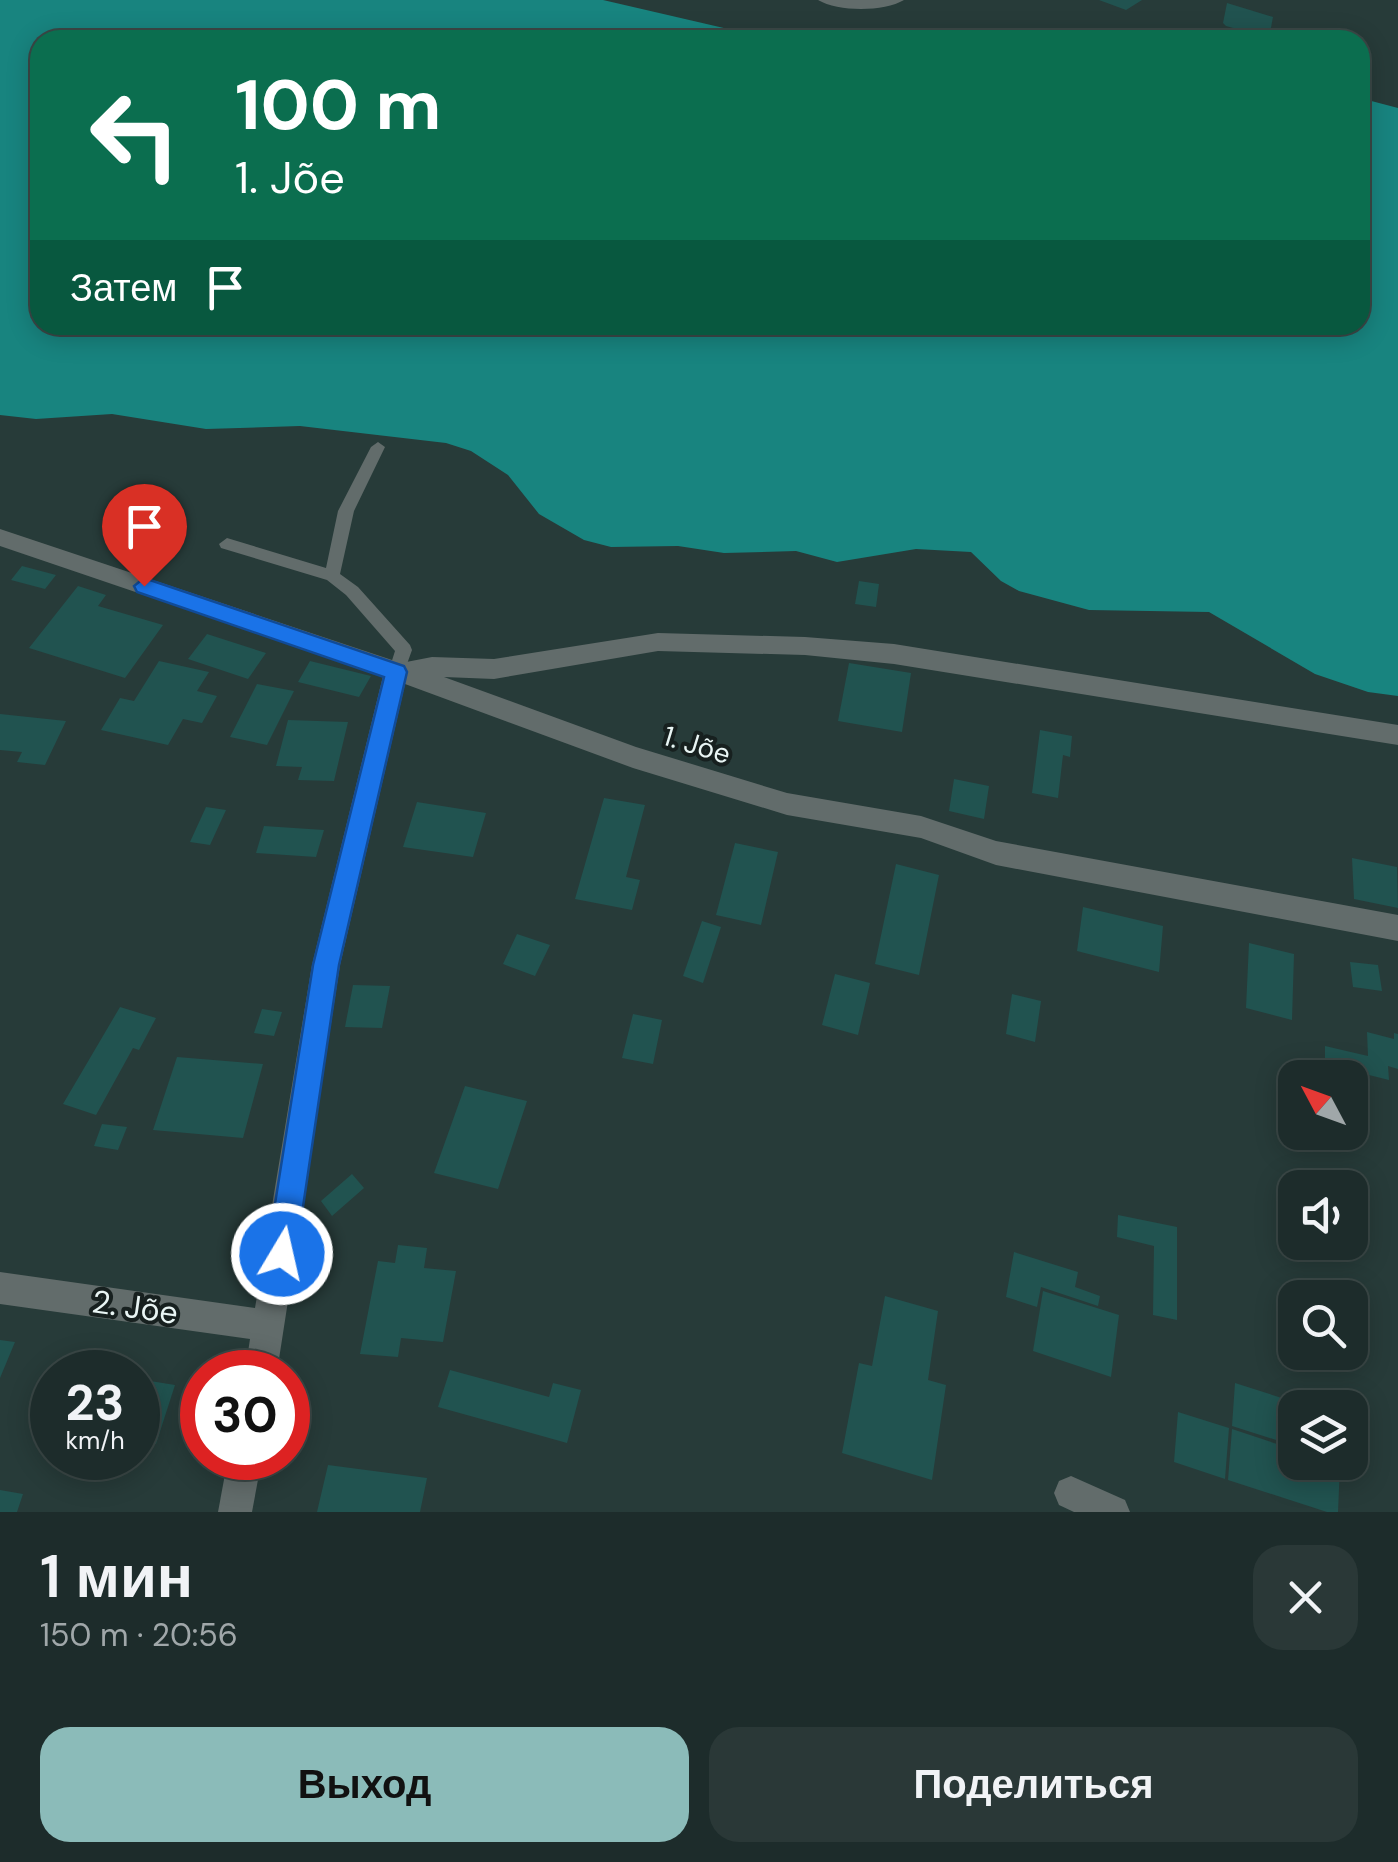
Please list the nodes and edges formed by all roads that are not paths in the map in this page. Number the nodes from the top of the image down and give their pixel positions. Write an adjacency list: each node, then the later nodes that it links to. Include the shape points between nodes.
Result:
1 (826, 0): 2 (street)
2 (896, 0)
3 (378, 447): 6 (lane, via 346,511)
4 (0, 537): 7 (street, 1. Jõe)
5 (227, 544): 6 (lane)
6 (332, 576): 7 (lane, via 404,650)
7 (396, 672): 8 (street, via 494,669 658,642 805,646 894,654); 9 (street, 1. Jõe, via 787,804 921,827 996,853); 11 (street, via 326,965)
8 (1398, 735)
9 (1398, 928)
10 (0, 1288): 11 (street, 2. Jõe)
11 (270, 1326): 12 (street)
12 (266, 1350)
13 (241, 1480): 15 (street)
14 (1071, 1493): 16 (street)
15 (235, 1512)
16 (1113, 1512)

